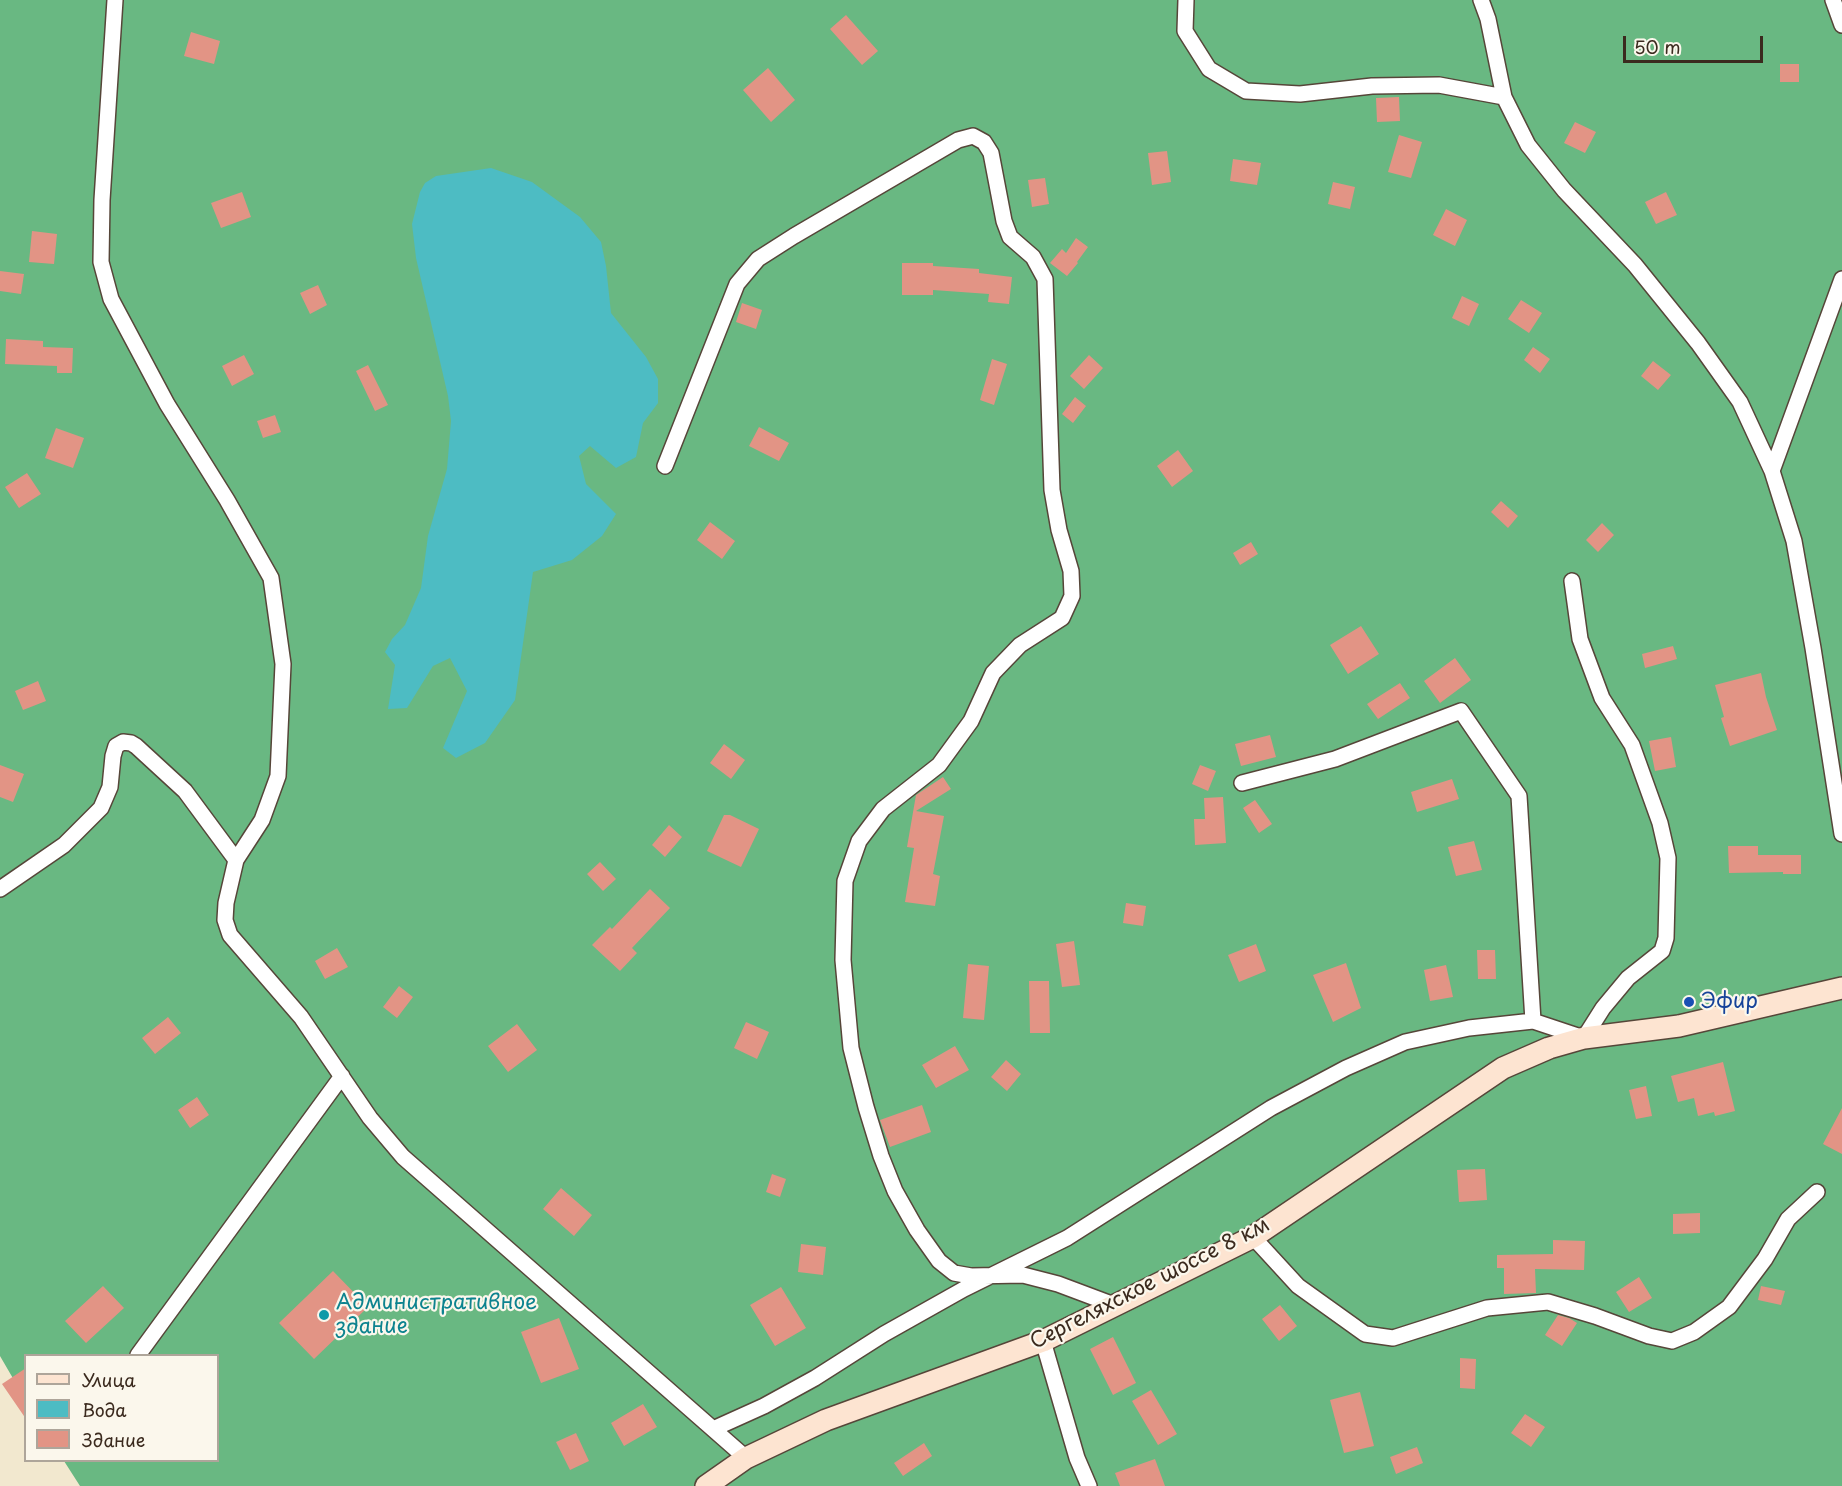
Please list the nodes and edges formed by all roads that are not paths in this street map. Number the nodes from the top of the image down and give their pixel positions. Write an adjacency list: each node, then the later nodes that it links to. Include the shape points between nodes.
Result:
1 (115, 0): 13 (street, via 101,262 111,299 167,404 272,578 283,664 278,776 262,820)
2 (1186, 0): 6 (street, via 1185,32 1209,69 1246,91 1300,94 1372,86 1439,85)
3 (1481, 0): 6 (street)
4 (1833, 0): 5 (street)
5 (1842, 25)
6 (1504, 97): 9 (street, via 1528,145 1564,190 1635,265 1698,343 1740,402)
7 (1842, 279): 9 (street)
8 (665, 466): 21 (street, via 737,284 758,259 958,140 973,136 984,142 991,153 1010,237 1033,257 1045,279 1052,490 1071,571 1072,596 1062,618 1020,645 993,673 971,721 939,765 883,809 859,841 845,880 843,960 851,1047 866,1107 895,1191 939,1261 954,1274)
9 (1772, 471): 12 (street, via 1794,541)
10 (1572, 581): 17 (street, via 1580,639 1602,698 1632,745 1660,823 1668,858 1666,938 1662,951 1628,978)
11 (1242, 783): 16 (street, via 1335,759 1461,711 1519,796)
12 (1842, 834)
13 (236, 860): 14 (street, via 186,791 136,746 123,742 116,746 110,787 101,808 64,845); 18 (street, via 226,903 225,920 230,934 301,1017)
14 (0, 889)
15 (1842, 988): 17 (main road, Сергеляхское шоссе 8 км, via 1679,1026)
16 (1533, 1021): 17 (street); 21 (street, via 1469,1028 1405,1042 1346,1068 1271,1108 1067,1238)
17 (1584, 1038): 20 (main road, Сергеляхское шоссе 8 км, via 1503,1068)
18 (342, 1076): 24 (street); 25 (street, via 370,1118 404,1157)
19 (1817, 1192): 20 (street, via 1788,1219 1765,1259 1729,1307 1694,1332 1672,1341 1548,1302 1487,1308 1393,1338 1365,1334 1298,1286)
20 (1253, 1237): 22 (main road, Сергеляхское шоссе 8 км)
21 (992, 1276): 22 (street, via 1023,1275); 25 (street, via 884,1334 764,1406)
22 (1114, 1305): 23 (main road, Сергеляхское шоссе 8 км)
23 (1043, 1341): 26 (main road, Сергеляхское шоссе 8 км, via 826,1420); 28 (street)
24 (139, 1354)
25 (713, 1429): 26 (street)
26 (746, 1458): 27 (main road, Сергеляхское шоссе 8 км)
27 (706, 1486)
28 (1089, 1486)

